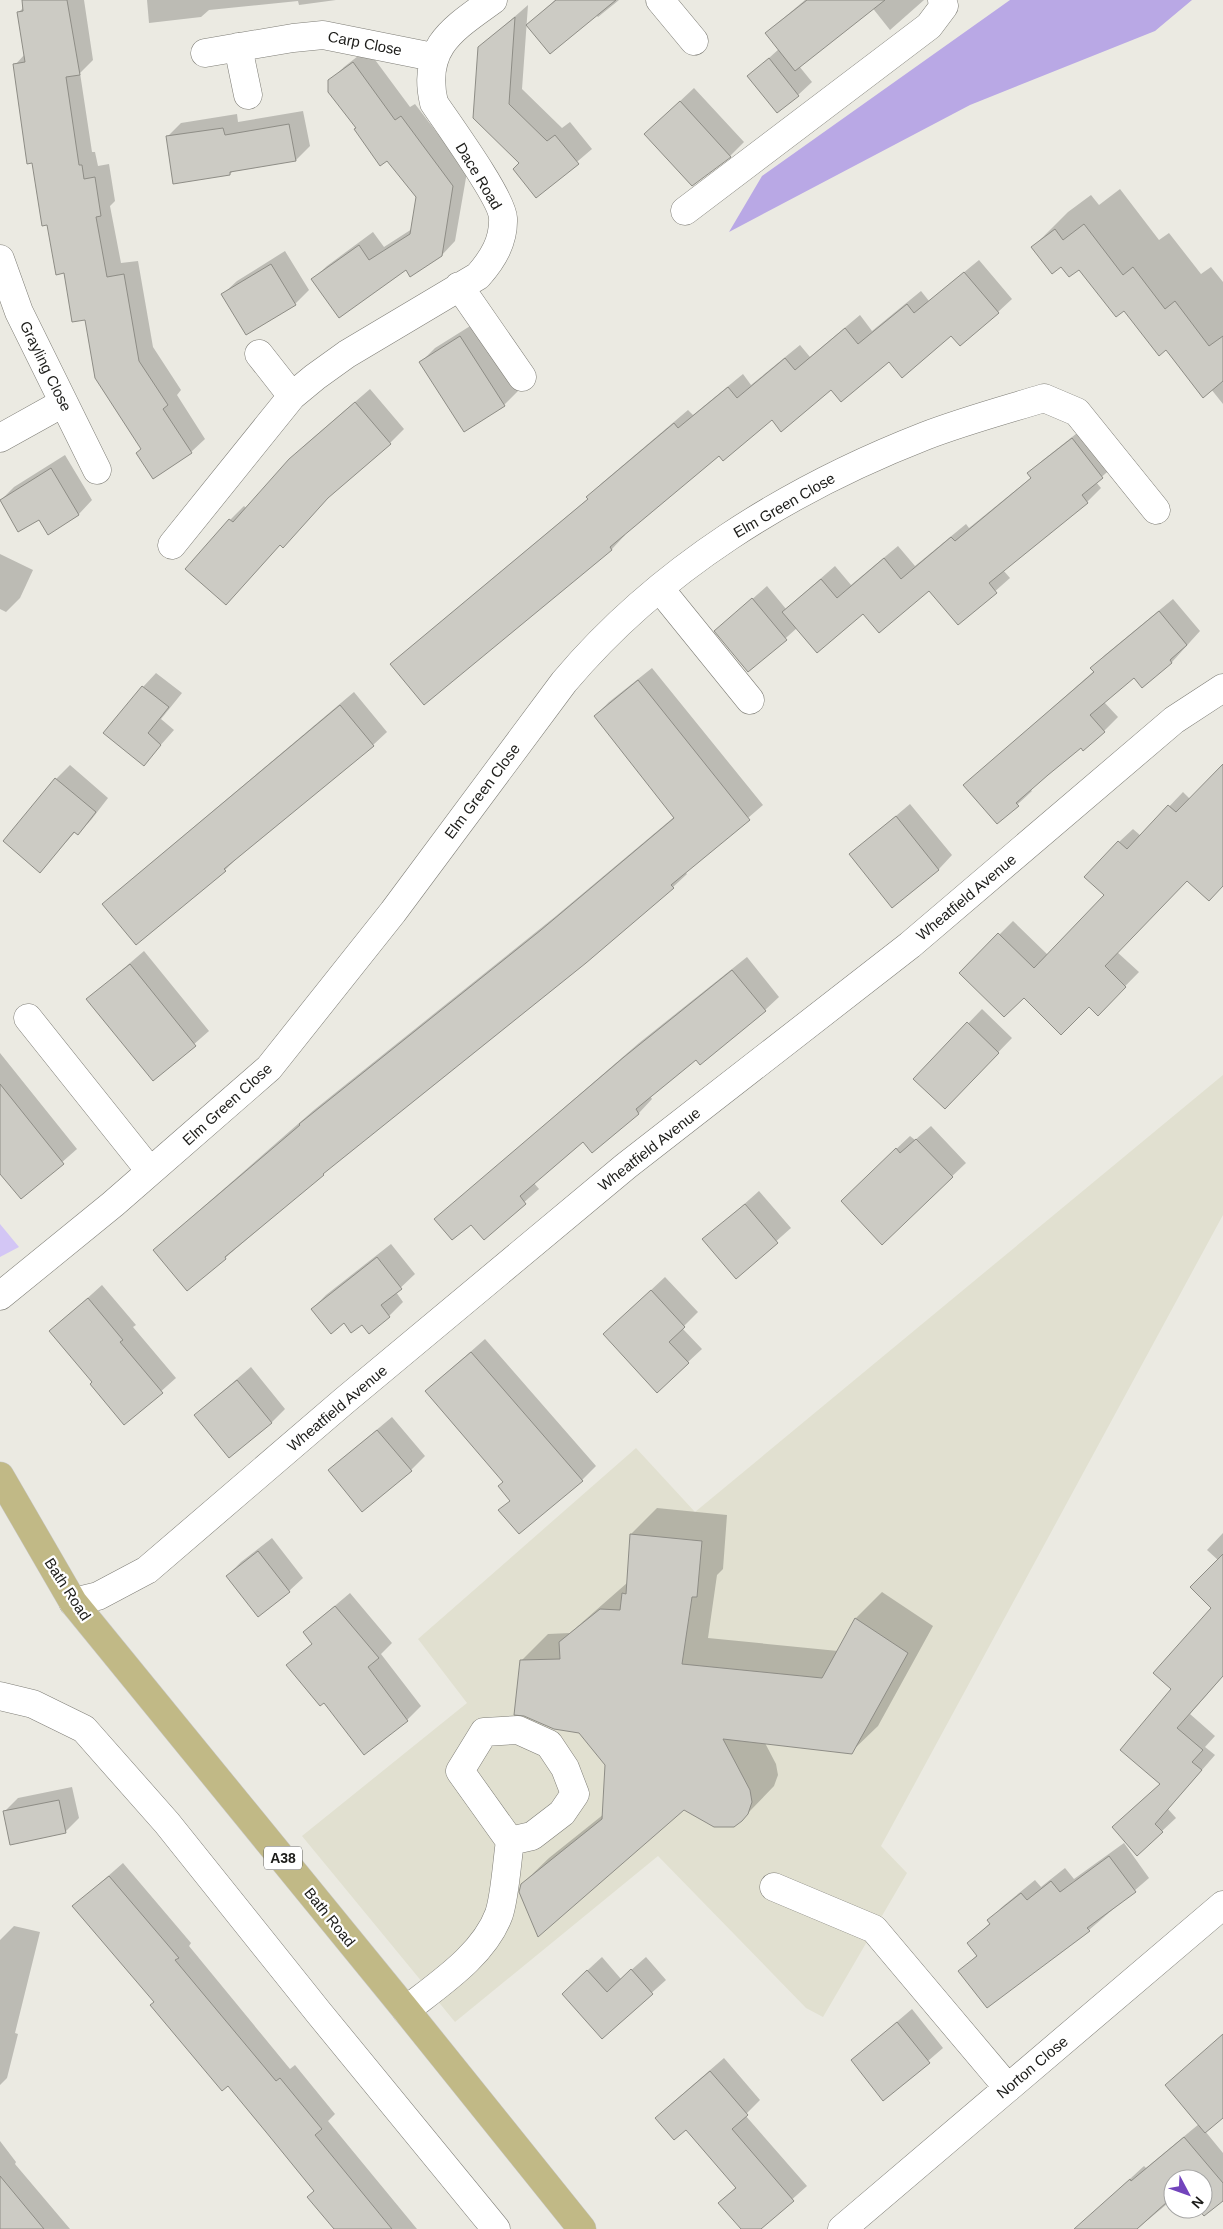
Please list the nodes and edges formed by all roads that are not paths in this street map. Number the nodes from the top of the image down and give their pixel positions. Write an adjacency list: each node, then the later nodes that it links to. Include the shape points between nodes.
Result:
1 (493, 0): 7 (street, Dace Road, via 452,30)
2 (660, 0): 4 (street)
3 (942, 0): 9 (street, via 944,6 929,26)
4 (694, 41)
5 (238, 47): 6 (street, Carp Close); 7 (street, Carp Close, via 323,35); 8 (street)
6 (205, 53)
7 (433, 57): 11 (street, Dace Road, via 431,90 434,103 494,194 503,216 501,237 492,260 478,276)
8 (248, 95)
9 (685, 211)
10 (0, 259): 15 (street, Grayling Close, via 19,312)
11 (459, 286): 13 (street); 14 (street, Dace Road, via 347,354)
12 (259, 354): 14 (street)
13 (522, 377)
14 (292, 396): 19 (street, Dace Road)
15 (63, 403): 16 (street); 17 (street, Grayling Close)
16 (0, 438)
17 (97, 470)
18 (1156, 510): 20 (street, Elm Green Close, via 1077,412 1044,398 926,435 841,472 746,524)
19 (172, 545)
20 (660, 588): 22 (street); 24 (street, Elm Green Close, via 594,646 564,682 392,912 269,1068)
21 (1223, 688): 27 (street, Wheatfield Avenue, via 1174,720 910,945 626,1166 147,1570 98,1596)
22 (750, 700)
23 (28, 1018): 24 (street)
24 (150, 1171): 25 (street, Elm Green Close)
25 (0, 1296)
26 (0, 1476): 27 (main road, Bath Road / A38)
27 (73, 1602): 32 (main road, Bath Road / A38)
28 (0, 1696): 34 (street, via 33,1704 84,1729 167,1823)
29 (510, 1841): 32 (street, via 498,1914 479,1948)
30 (774, 1887): 33 (street, via 874,1929)
31 (1223, 1905): 33 (street, Norton Close)
32 (406, 2010): 35 (main road, Bath Road / A38)
33 (1008, 2088): 36 (street, Norton Close)
34 (496, 2229)
35 (582, 2229)
36 (842, 2229)

